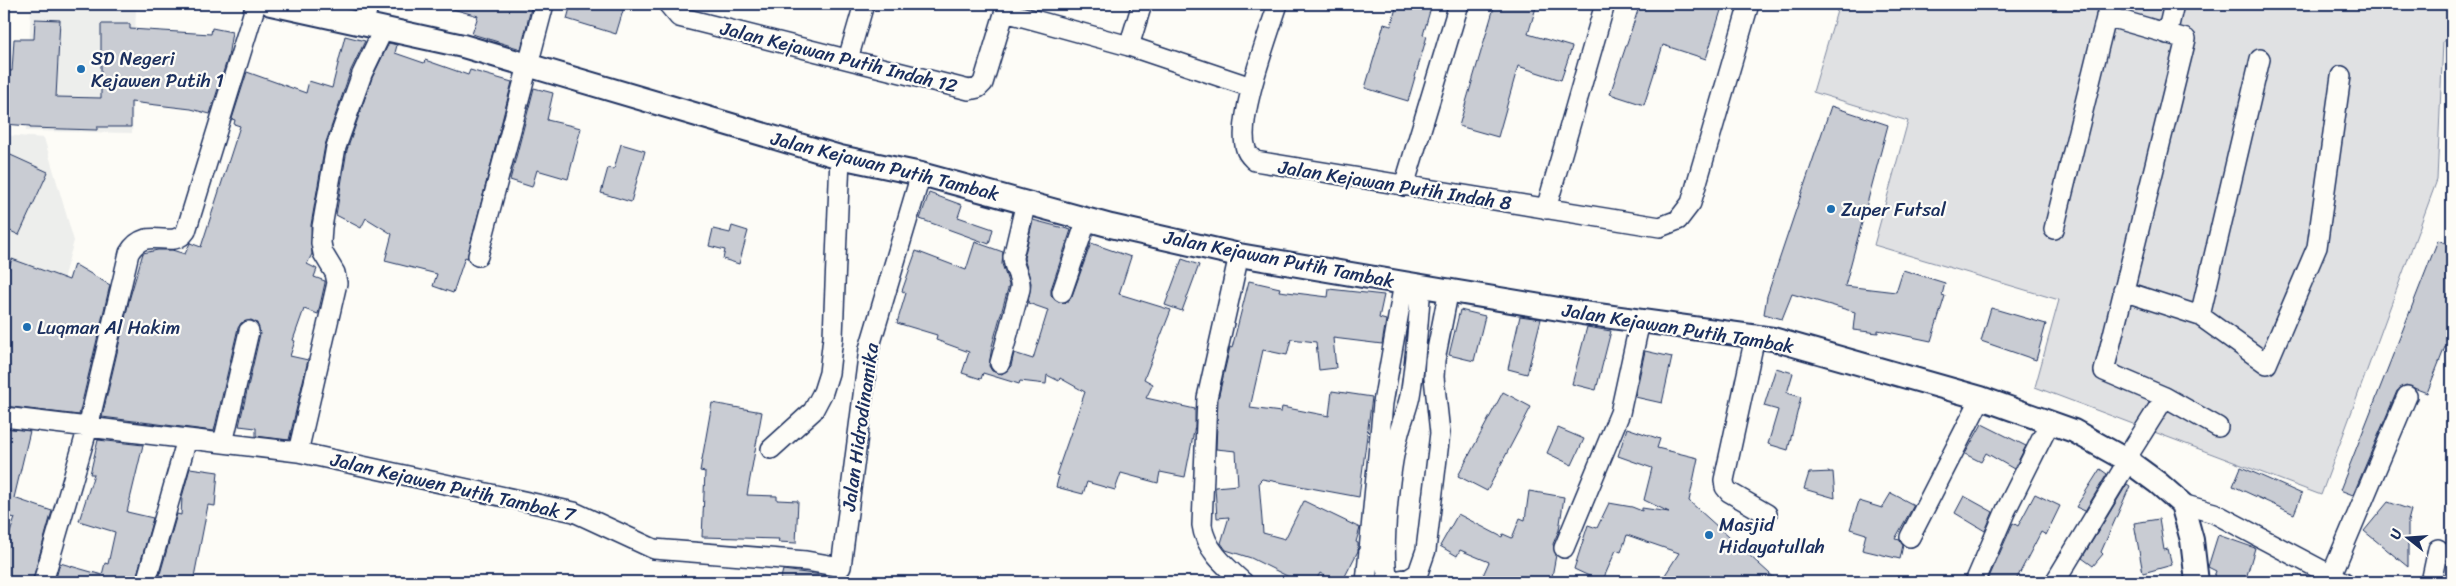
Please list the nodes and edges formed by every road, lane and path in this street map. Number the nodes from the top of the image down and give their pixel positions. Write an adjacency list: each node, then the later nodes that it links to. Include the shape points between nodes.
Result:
1 (256, 4): 47 (street, via 184,234 172,239 139,240 129,253)
2 (271, 4): 14 (street, Jalan Kejawan Putih Tambak)
3 (544, 4): 19 (street)
4 (864, 4): 17 (street)
5 (1142, 4): 16 (street)
6 (1278, 4): 21 (street, Jalan Kejawan Putih Indah 8)
7 (1459, 4): 24 (street)
8 (1605, 4): 26 (street)
9 (1750, 4): 26 (street, Jalan Kejawan Putih Indah 8, via 1691,203 1678,220 1660,227)
10 (2174, 4): 15 (street)
11 (1006, 8): 16 (street); 17 (street, Jalan Kejawan Putih Indah 12, via 983,83 978,88 969,90)
12 (2108, 10): 15 (street); 28 (street)
13 (673, 11): 17 (street, Jalan Kejawan Putih Indah 12)
14 (372, 18): 19 (street, Jalan Kejawan Putih Tambak); 52 (street, via 362,74 336,147 322,227 323,253 335,273 336,283)
15 (2167, 34): 33 (street, via 2186,39)
16 (1129, 46): 21 (street)
17 (848, 59)
18 (2260, 59): 35 (street)
19 (527, 65): 22 (street, Jalan Kejawan Putih Tambak); 30 (street)
20 (2341, 76): 35 (street, via 2317,247 2267,364)
21 (1251, 87): 24 (street, Jalan Kejawan Putih Indah 8, via 1243,136 1246,151 1255,161)
22 (840, 157): 23 (street, Jalan Kejawan Putih Tambak); 51 (street, via 829,373 813,411)
23 (921, 174): 25 (street, Jalan Kejawan Putih Tambak); 59 (street, Jalan Hidrodinamika, via 868,349)
24 (1404, 186): 26 (street, Jalan Kejawan Putih Indah 8)
25 (1026, 202): 27 (street, Jalan Kejawan Putih Tambak); 39 (street, via 1013,257 1013,266 1021,279 1020,289)
26 (1546, 209)
27 (1087, 219): 29 (street, Jalan Kejawan Putih Tambak); 34 (street)
28 (2054, 229)
29 (1240, 255): 31 (street, Jalan Kejawan Putih Tambak); 63 (street, via 1207,398 1202,524 1203,537 1209,547)
30 (478, 256)
31 (1412, 284): 32 (street, Jalan Kejawan Putih Tambak); 42 (street); 64 (street, via 1383,403)
32 (1449, 289): 36 (street, Jalan Kejawan Putih Tambak); 40 (street, via 1435,360)
33 (2123, 291): 35 (street); 43 (street, via 2104,371)
34 (1062, 292)
35 (2200, 316)
36 (1640, 321): 38 (street, Jalan Kejawan Putih Tambak); 57 (street, via 1620,413)
37 (249, 331): 50 (street)
38 (1754, 337): 44 (street, Jalan Kejawan Putih Tambak, via 1773,339); 55 (street, via 1724,480 1729,492)
39 (1000, 363)
40 (1438, 396): 42 (street); 65 (street, via 1440,433 1426,550 1418,572 1410,578)
41 (2407, 396): 60 (street)
42 (1410, 397): 65 (street, via 1398,437 1391,478 1385,549)
43 (2165, 397): 48 (street); 53 (street)
44 (1981, 398): 46 (street, Jalan Kejawan Putih Tambak); 56 (street)
45 (4, 417): 47 (street, Jalan Kejawen Putih Tambak 7)
46 (2050, 422): 53 (street, Jalan Kejawan Putih Tambak, via 2074,431); 66 (street)
47 (88, 427): 49 (street, Jalan Kejawen Putih Tambak 7); 61 (street)
48 (2218, 427)
49 (187, 439): 50 (street, Jalan Kejawen Putih Tambak 7); 62 (street)
50 (223, 443): 52 (street, Jalan Kejawen Putih Tambak 7)
51 (771, 450)
52 (298, 452): 59 (street, Jalan Kejawen Putih Tambak 7, via 574,512 654,549 806,561)
53 (2127, 460): 54 (street, Jalan Kejawan Putih Tambak); 67 (street)
54 (2182, 504): 60 (street, via 2214,513); 68 (street, via 2192,540)
55 (1767, 514)
56 (1910, 538)
57 (1564, 548)
58 (2438, 548): 69 (street)
59 (841, 567)
60 (2338, 578)
61 (43, 582)
62 (146, 582)
63 (1244, 582)
64 (1366, 582)
65 (1388, 582)
66 (1975, 582)
67 (2055, 582)
68 (2197, 582)
69 (2431, 582)

